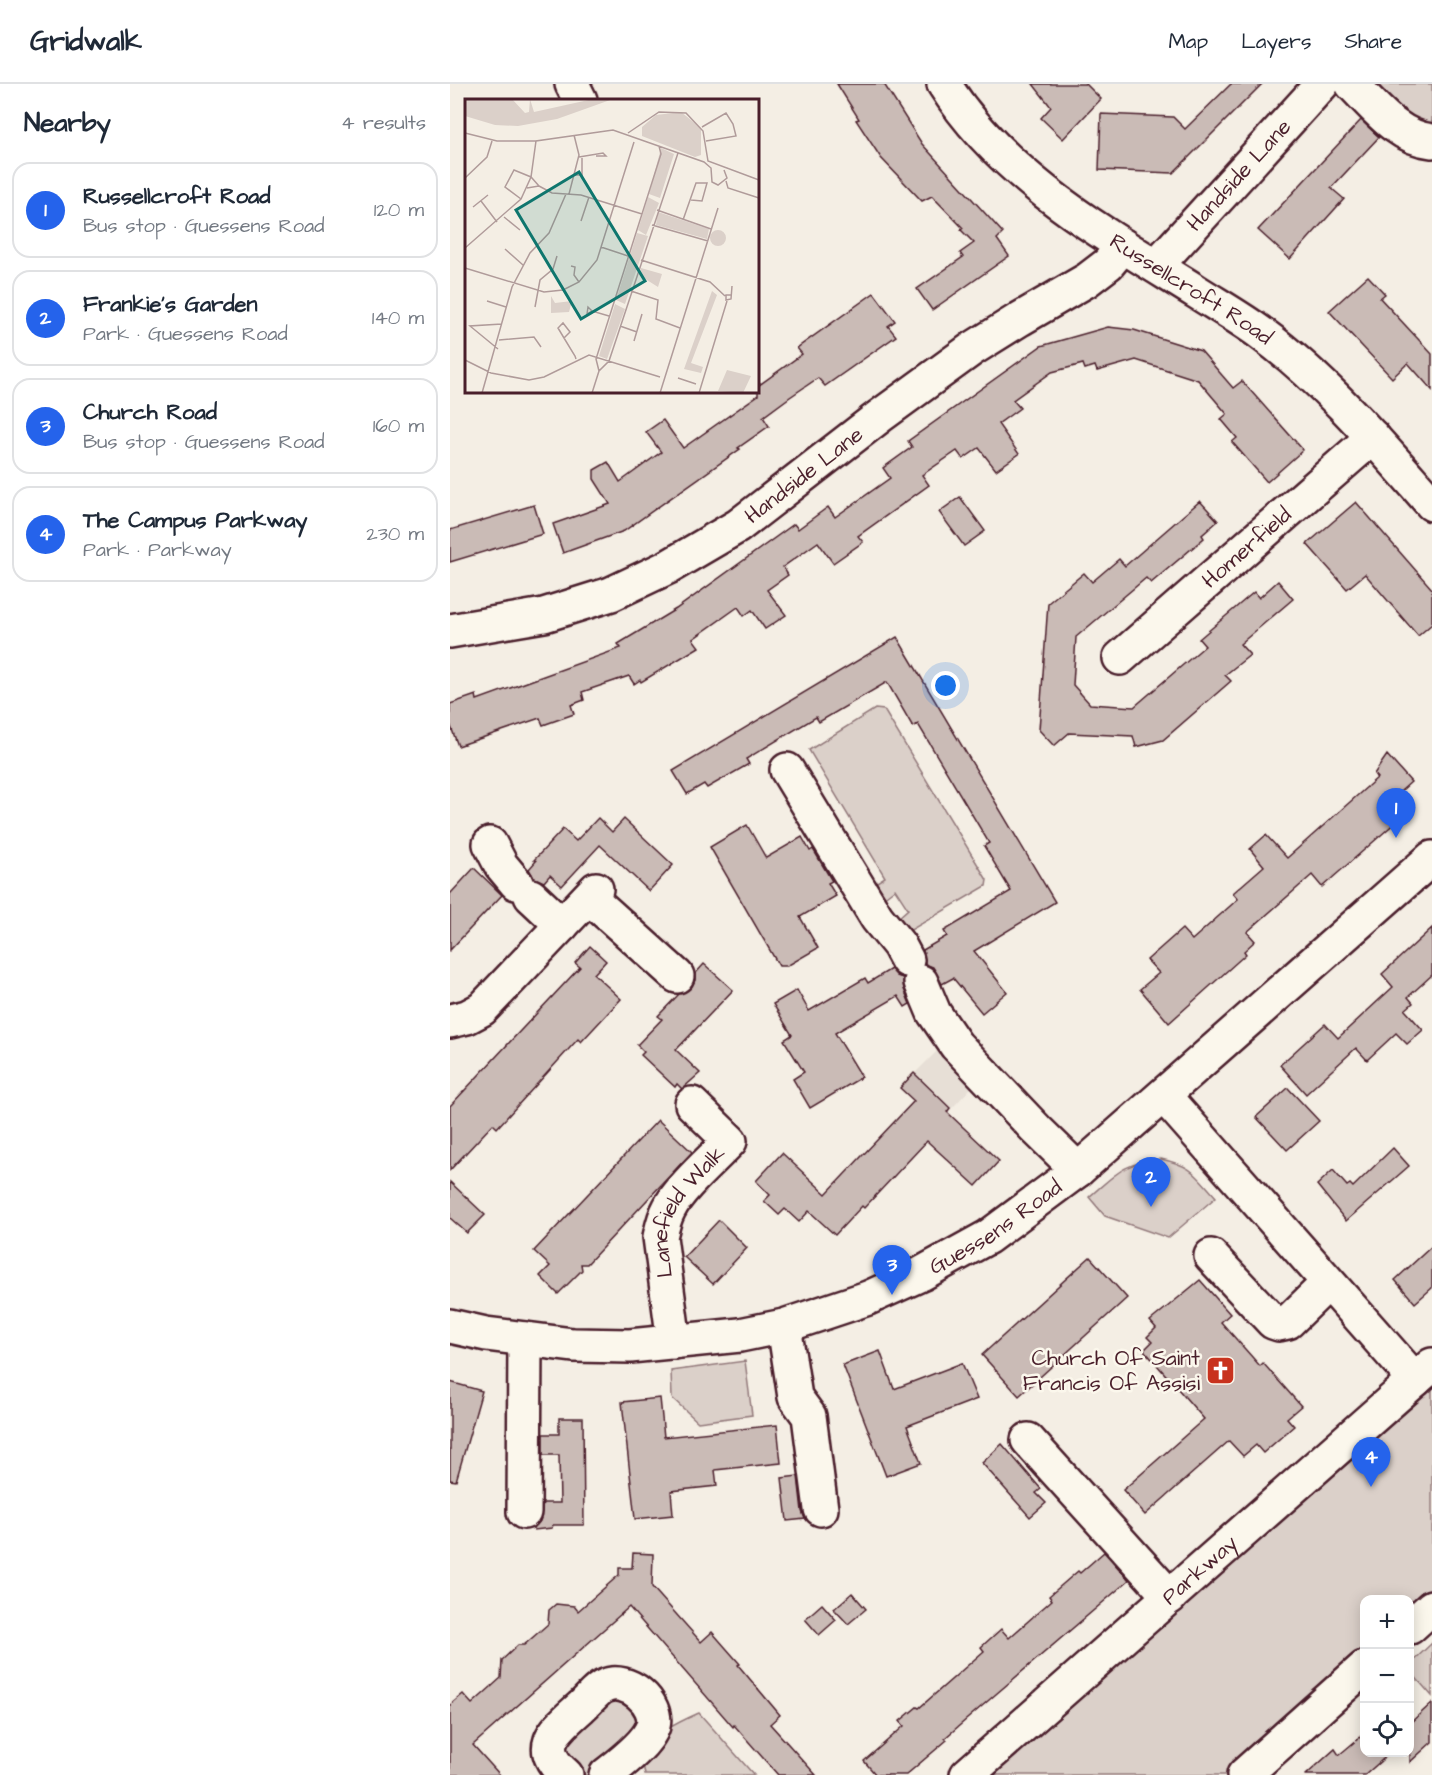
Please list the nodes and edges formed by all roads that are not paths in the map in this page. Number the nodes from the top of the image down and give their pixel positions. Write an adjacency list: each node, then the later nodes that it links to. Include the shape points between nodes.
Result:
1 (572, 84): 5 (street)
2 (944, 84): 7 (street, Russellcroft Road, via 980,132 1022,173)
3 (1322, 84): 8 (street, Handside Lane)
4 (1352, 84): 6 (street, via 1395,126)
5 (580, 99)
6 (1432, 141)
7 (1123, 246): 8 (street, Russellcroft Road); 11 (street, Handside Lane, via 1087,280 972,349 738,526 668,567 611,594 544,615)
8 (1156, 266): 9 (street, Russellcroft Road, via 1262,334 1298,363)
9 (1373, 437): 10 (street, Russellcroft Road); 12 (street, Homerfield)
10 (1432, 504)
11 (450, 631)
12 (1120, 658)
13 (787, 770): 21 (street, via 877,918 899,945 934,1013 956,1045)
14 (490, 844): 16 (street, via 501,865)
15 (1432, 858): 19 (street, Guessens Road)
16 (562, 925): 17 (street, via 593,893); 18 (street, via 482,1009)
17 (677, 976)
18 (450, 1021)
19 (1164, 1096): 21 (street, Guessens Road); 23 (street)
20 (692, 1104): 27 (street, Lanefield Walk, via 730,1141 678,1195 663,1222 660,1237)
21 (1078, 1170): 25 (street, Guessens Road, via 988,1237 921,1274 868,1298)
22 (1212, 1256): 23 (street, via 1279,1324 1288,1322)
23 (1328, 1283): 28 (street)
24 (450, 1326): 26 (street, Guessens Road)
25 (784, 1326): 27 (street, Guessens Road); 30 (street, via 795,1397 809,1416)
26 (525, 1339): 27 (street, Guessens Road, via 619,1346); 31 (street)
27 (674, 1342)
28 (1424, 1373): 32 (street, Parkway)
29 (1028, 1440): 32 (street)
30 (821, 1509)
31 (524, 1512)
32 (1170, 1597): 38 (street, Parkway)
33 (1432, 1607): 34 (street)
34 (1414, 1623)
35 (1360, 1672): 39 (street)
36 (622, 1771): 37 (street, via 647,1738 653,1716 648,1703 631,1687 619,1684 605,1686 552,1737 548,1746 550,1757)
37 (566, 1775)
38 (967, 1775)
39 (1244, 1775)

